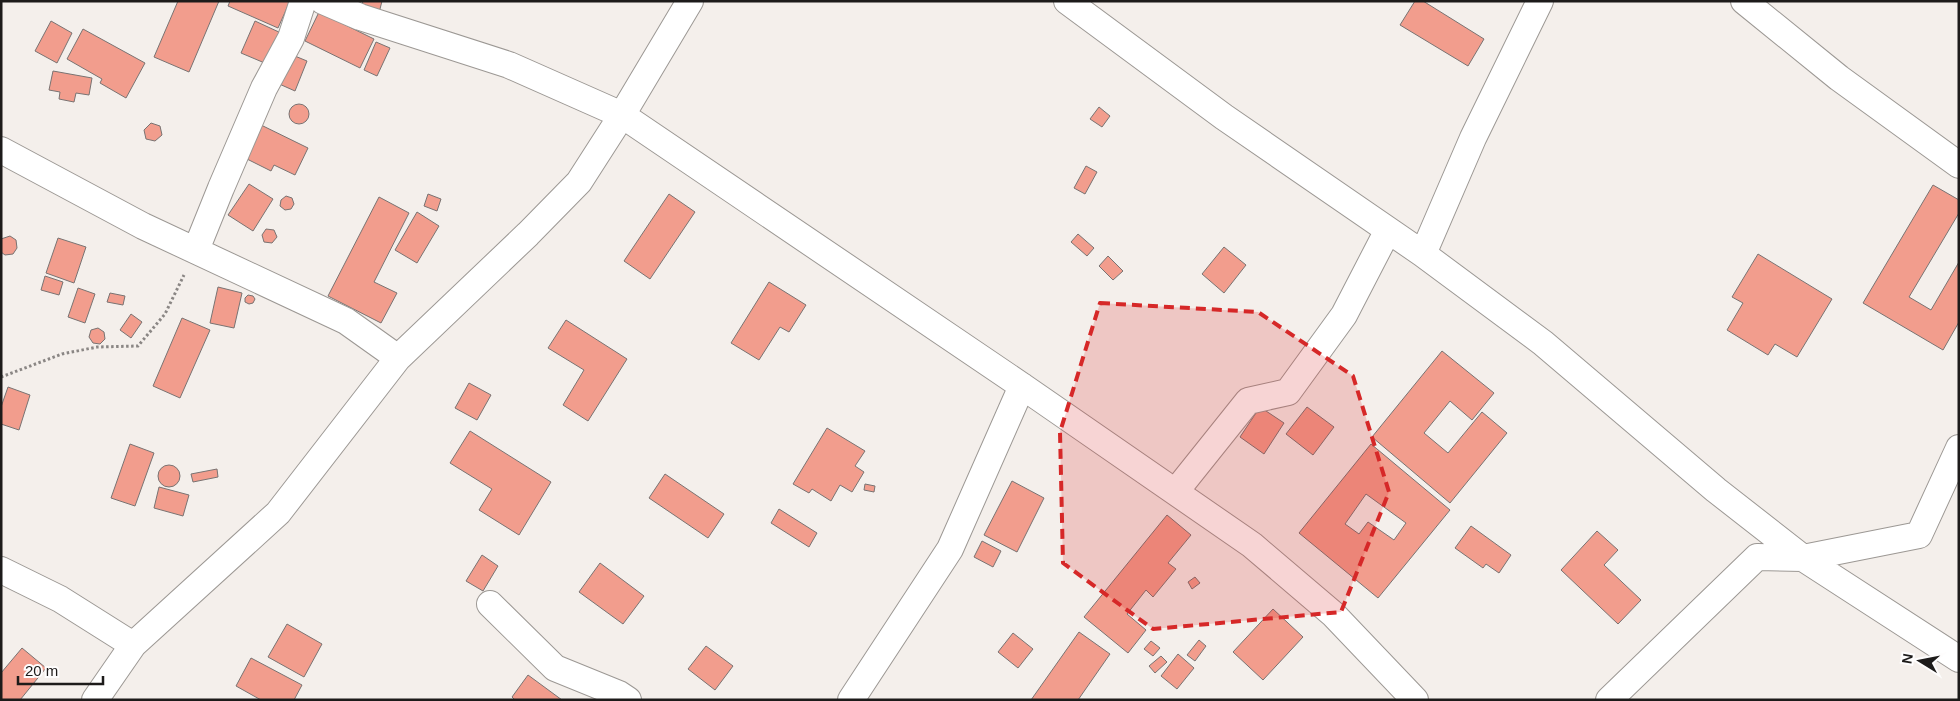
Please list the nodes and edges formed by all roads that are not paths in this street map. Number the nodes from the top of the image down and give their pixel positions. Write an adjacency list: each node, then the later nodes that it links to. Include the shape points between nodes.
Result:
1 (302, 1): 11 (street, via 291,38 264,88)
2 (323, 1): 7 (street, via 360,17 509,65)
3 (690, 1): 7 (street)
4 (1067, 1): 10 (street, via 1224,117)
5 (1540, 1): 12 (street, via 1473,138)
6 (1744, 1): 9 (street, via 1839,78)
7 (622, 115): 13 (street, via 579,182); 14 (street)
8 (1, 150): 11 (street, via 143,226)
9 (1959, 165)
10 (1388, 230): 12 (street); 16 (street, via 1344,315 1288,392 1248,400)
11 (196, 250): 13 (street, via 346,322)
12 (1423, 254): 17 (street, via 1543,343 1716,490)
13 (398, 358): 20 (street, via 278,513)
14 (1022, 386): 16 (street); 24 (street, via 950,549)
15 (1959, 448): 17 (street, via 1919,536)
16 (1176, 492): 25 (street, via 1252,545 1333,614)
17 (1803, 558): 21 (street); 26 (street, via 1757,557)
18 (1, 570): 20 (street, via 60,598)
19 (490, 604): 23 (street, via 555,668)
20 (133, 645): 22 (street)
21 (1959, 659)
22 (95, 700)
23 (628, 700)
24 (851, 700)
25 (1415, 700)
26 (1609, 700)

